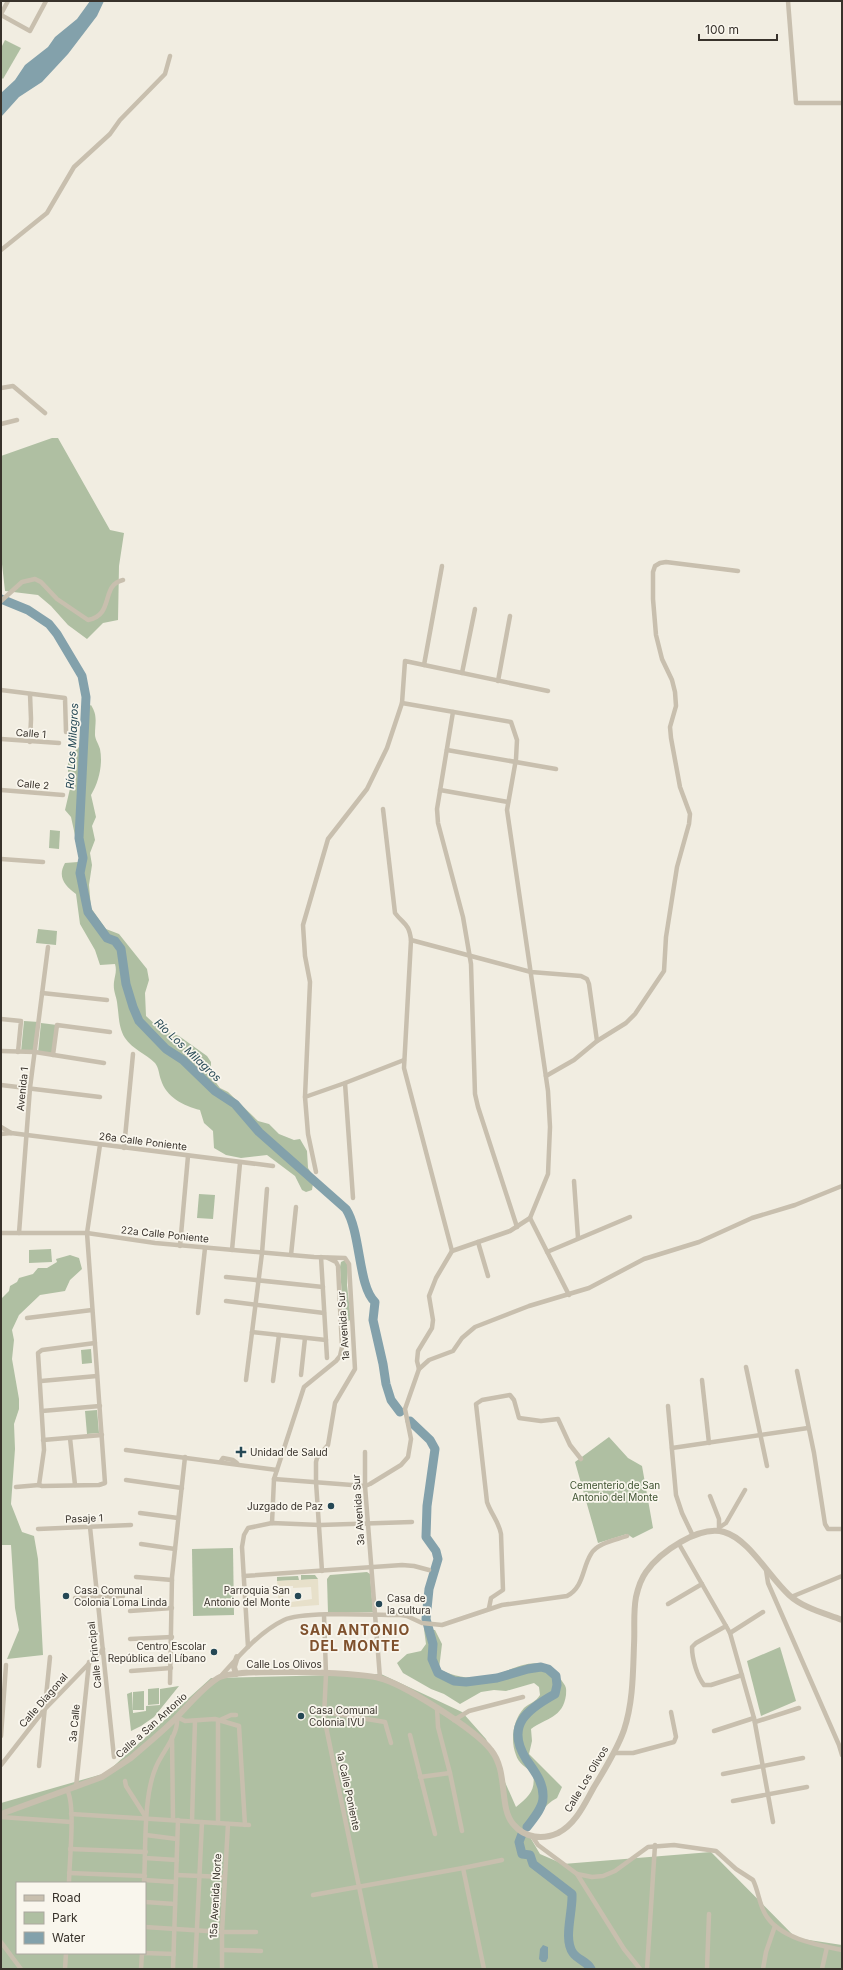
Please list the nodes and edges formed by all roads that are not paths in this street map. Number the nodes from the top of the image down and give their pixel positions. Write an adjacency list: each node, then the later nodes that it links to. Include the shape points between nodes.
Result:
1 (8, 1): 4 (street)
2 (46, 1): 4 (street, via 30,31)
3 (788, 1): 6 (street, via 796,103)
4 (1, 15)
5 (170, 56): 7 (street, via 165,74 120,120 110,134 74,167 47,213)
6 (842, 103)
7 (1, 250)
8 (1, 388): 9 (street, via 13,386)
9 (45, 413)
10 (17, 420): 11 (street)
11 (1, 424)
12 (442, 566): 18 (street)
13 (738, 570): 48 (street, via 666,562 655,566 653,572 656,635 675,692 676,706 670,727 671,738 680,787 690,814 689,824 676,867 664,971 636,1014)
14 (123, 580): 15 (street, via 118,581 112,588 99,617 88,620 57,599 41,582 35,580 22,582)
15 (1, 601)
16 (475, 609): 19 (street)
17 (510, 616): 20 (street)
18 (424, 665): 19 (street); 24 (street, via 405,662)
19 (462, 673): 20 (street)
20 (498, 681): 22 (street)
21 (1, 690): 23 (street)
22 (548, 691)
23 (30, 694): 26 (street, via 66,698); 28 (street)
24 (402, 703): 25 (street); 61 (street, via 387,748 367,788 328,838 303,925 310,982)
25 (454, 712): 30 (street); 31 (street, via 511,722 517,740)
26 (66, 732)
27 (1, 739): 28 (street, Calle 1)
28 (30, 742): 29 (street, Calle 1)
29 (59, 743)
30 (447, 750): 31 (street); 34 (street)
31 (515, 762): 32 (street); 36 (street)
32 (556, 769)
33 (1, 790): 35 (street, Calle 2)
34 (440, 790): 36 (street); 42 (street, via 438,823 463,917)
35 (63, 796)
36 (508, 802): 43 (street, via 508,817)
37 (383, 808): 40 (street, via 395,913 406,923)
38 (1, 859): 39 (street)
39 (43, 862)
40 (411, 940): 42 (street); 54 (street)
41 (48, 947): 44 (street, Avenida 1)
42 (470, 956): 43 (street); 79 (street, via 475,1094)
43 (531, 972): 48 (street, via 581,976 587,979); 56 (street)
44 (42, 993): 45 (street); 51 (street, Avenida 1)
45 (107, 1000)
46 (1, 1019): 50 (street, via 21,1021)
47 (110, 1032): 53 (street, via 57,1025)
48 (597, 1041): 56 (street, via 574,1060)
49 (1, 1050): 50 (street)
50 (18, 1052): 51 (street)
51 (35, 1052): 53 (street); 59 (street, Avenida 1)
52 (133, 1054): 67 (street)
53 (53, 1055): 55 (street)
54 (404, 1060): 57 (street); 88 (street)
55 (104, 1063)
56 (546, 1076): 78 (street, via 550,1127 548,1174)
57 (344, 1083): 61 (street); 75 (street)
58 (1, 1085): 59 (street)
59 (30, 1088): 60 (street); 65 (street, Avenida 1)
60 (100, 1097)
61 (305, 1097): 71 (street, via 308,1134)
62 (1, 1127): 63 (street, 26a Calle Poniente)
63 (10, 1133): 64 (street, 26a Calle Poniente); 65 (street, 26a Calle Poniente)
64 (1, 1134)
65 (26, 1136): 66 (street, 26a Calle Poniente); 80 (street, Avenida 1)
66 (100, 1145): 67 (street, 26a Calle Poniente); 81 (street)
67 (124, 1148): 68 (street, 26a Calle Poniente)
68 (188, 1156): 69 (street, 26a Calle Poniente); 85 (street)
69 (240, 1163): 70 (street, 26a Calle Poniente); 87 (street)
70 (273, 1166)
71 (316, 1172)
72 (574, 1181): 83 (street)
73 (842, 1186): 100 (street, via 795,1205 752,1218 694,1243 644,1259 589,1288)
74 (267, 1189): 90 (street)
75 (353, 1198)
76 (296, 1207): 91 (street)
77 (630, 1217): 83 (street)
78 (530, 1218): 79 (street); 89 (street)
79 (517, 1227): 84 (street)
80 (19, 1233): 81 (street, 22a Calle Poniente); 82 (street, 22a Calle Poniente)
81 (87, 1233): 85 (street, 22a Calle Poniente); 103 (street)
82 (1, 1234)
83 (578, 1238): 89 (street)
84 (478, 1242): 88 (street); 96 (street)
85 (180, 1246): 86 (street, 22a Calle Poniente)
86 (205, 1248): 87 (street, 22a Calle Poniente); 104 (street)
87 (232, 1250): 90 (street, 22a Calle Poniente)
88 (452, 1251): 114 (street, via 429,1296 432,1328 418,1351)
89 (547, 1252): 100 (street)
90 (262, 1253): 91 (street, 22a Calle Poniente); 98 (street)
91 (291, 1255): 92 (street, 22a Calle Poniente)
92 (321, 1257): 93 (street, 22a Calle Poniente); 99 (street)
93 (327, 1258): 94 (street); 95 (street)
94 (345, 1258): 95 (street, via 340,1260); 140 (street, 1a Avenida Sur, via 349,1264 355,1369 335,1403 328,1445 317,1458)
95 (338, 1266): 137 (street, via 342,1348 340,1356 304,1387)
96 (488, 1276)
97 (226, 1277): 98 (street)
98 (259, 1280): 99 (street); 102 (street)
99 (323, 1287): 105 (street)
100 (569, 1295): 114 (street, via 529,1306 475,1327 462,1338 453,1351 429,1360)
101 (226, 1301): 102 (street)
102 (256, 1305): 105 (street); 107 (street)
103 (92, 1310): 106 (street); 111 (street)
104 (198, 1313)
105 (324, 1313): 110 (street)
106 (27, 1318)
107 (252, 1332): 108 (street); 118 (street)
108 (279, 1335): 109 (street); 121 (street)
109 (305, 1338): 110 (street); 116 (street)
110 (326, 1340): 112 (street)
111 (95, 1343): 117 (street); 120 (street, via 40,1350 38,1353)
112 (327, 1358)
113 (746, 1367): 127 (street)
114 (419, 1369): 143 (street, via 404,1409 411,1439 408,1457 401,1465)
115 (797, 1371): 125 (street)
116 (301, 1375)
117 (97, 1376): 120 (street); 122 (street)
118 (246, 1380)
119 (702, 1380): 130 (street)
120 (41, 1381): 124 (street)
121 (273, 1381)
122 (100, 1406): 124 (street); 126 (street)
123 (668, 1406): 131 (street)
124 (42, 1411): 129 (street)
125 (808, 1428): 127 (street); 158 (street, via 825,1524 828,1529)
126 (102, 1435): 128 (street); 142 (street, via 105,1483)
127 (760, 1435): 130 (street); 136 (street)
128 (70, 1438): 129 (street); 142 (street)
129 (43, 1440): 141 (street)
130 (709, 1443): 131 (street)
131 (672, 1448): 160 (street, via 676,1495)
132 (126, 1450): 134 (street)
133 (365, 1452): 143 (street, 3a Avenida Sur)
134 (185, 1457): 137 (street); 145 (street)
135 (581, 1459): 179 (street, via 570,1446 558,1419 541,1421 519,1418 510,1395 482,1400 476,1404 487,1502 501,1534 503,1590 491,1598)
136 (767, 1466)
137 (277, 1470): 138 (street)
138 (274, 1479): 140 (street); 151 (street)
139 (126, 1480): 145 (street)
140 (316, 1482): 143 (street); 154 (street, 1a Avenida Sur)
141 (39, 1485): 142 (street); 144 (street)
142 (75, 1485)
143 (364, 1486): 152 (street, 3a Avenida Sur)
144 (16, 1487)
145 (182, 1488): 149 (street)
146 (745, 1490): 157 (street, via 726,1523)
147 (710, 1496): 157 (street, via 719,1519)
148 (140, 1513): 149 (street)
149 (178, 1518): 163 (street)
150 (412, 1522): 152 (street)
151 (272, 1523): 154 (street); 168 (street, via 248,1528 244,1535)
152 (368, 1524): 154 (street); 164 (street, 3a Avenida Sur)
153 (131, 1525): 155 (street, Pasaje 1)
154 (320, 1525): 167 (street, 1a Avenida Sur)
155 (90, 1527): 156 (street, Pasaje 1); 173 (street, Calle Principal)
156 (38, 1529)
157 (718, 1529): 160 (street, Calle Los Olivos); 166 (street, via 743,1543)
158 (842, 1531)
159 (627, 1536): 179 (street, via 591,1553 579,1585 573,1592 559,1597)
160 (693, 1536): 162 (street, Calle Los Olivos)
161 (142, 1544): 163 (street)
162 (679, 1544): 172 (street); 220 (street, Calle Los Olivos, via 648,1569 639,1586 634,1616 629,1713)
163 (174, 1549): 171 (street)
164 (372, 1568): 165 (street, via 414,1566); 167 (street); 183 (street, 3a Avenida Sur)
165 (429, 1570)
166 (766, 1570): 175 (street); 221 (street, via 768,1583)
167 (322, 1571): 168 (street)
168 (244, 1576): 189 (street)
169 (842, 1576): 175 (street)
170 (136, 1577): 171 (street)
171 (172, 1580): 178 (street)
172 (702, 1584): 177 (street); 185 (street)
173 (98, 1596): 174 (street); 176 (street); 190 (street, Calle Principal)
174 (123, 1596)
175 (791, 1597): 184 (street)
176 (75, 1598)
177 (668, 1604)
178 (172, 1608): 180 (street); 187 (street)
179 (490, 1608): 183 (street, via 450,1624 432,1625 407,1616)
180 (130, 1611)
181 (763, 1612): 186 (street)
182 (324, 1616): 183 (street); 189 (street, via 285,1620); 198 (street, 1a Calle Poniente)
183 (376, 1616): 201 (street, 3a Avenida Sur)
184 (842, 1620)
185 (726, 1626): 186 (street); 199 (street, via 692,1647 700,1680 704,1686)
186 (730, 1633): 199 (street)
187 (172, 1637): 188 (street); 195 (street)
188 (130, 1639)
189 (248, 1647): 192 (street)
190 (103, 1649): 193 (street, Calle Diagonal); 222 (street, Calle Principal)
191 (50, 1657): 206 (street)
192 (237, 1658): 197 (street, via 234,1667); 200 (street)
193 (89, 1662): 206 (street, Calle Diagonal); 231 (street, 3a Calle)
194 (6, 1665): 217 (street)
195 (171, 1668): 196 (street); 202 (street)
196 (131, 1671)
197 (236, 1674): 198 (street, Calle Los Olivos); 200 (street, Calle Los Olivos)
198 (326, 1674): 201 (street, Calle Los Olivos); 207 (street, 1a Calle Poniente)
199 (742, 1675): 212 (street)
200 (220, 1677): 210 (street, Calle a San Antonio)
201 (380, 1678): 204 (street, Calle Los Olivos)
202 (170, 1683)
203 (523, 1697): 211 (street, via 470,1711)
204 (437, 1708): 211 (street, Calle Los Olivos); 227 (street, via 438,1727)
205 (799, 1708): 212 (street)
206 (44, 1710): 224 (street, Calle Diagonal); 225 (street)
207 (324, 1712): 219 (street, via 385,1722); 267 (street, 1a Calle Poniente)
208 (671, 1712): 220 (street, via 676,1737 674,1742 633,1753)
209 (236, 1715): 214 (street)
210 (177, 1717): 213 (street); 218 (street); 231 (street, Calle a San Antonio, via 121,1766)
211 (454, 1720): 250 (street, Calle Los Olivos, via 480,1738 494,1754 501,1770 510,1821)
212 (754, 1720): 215 (street); 226 (street)
213 (195, 1721): 214 (street); 241 (street)
214 (218, 1721): 245 (street); 246 (street, via 240,1726 247,1825)
215 (714, 1731)
216 (410, 1735): 229 (street)
217 (1, 1736)
218 (172, 1737): 239 (street, via 149,1785); 240 (street)
219 (391, 1743)
220 (614, 1753): 250 (street, Calle Los Olivos, via 580,1811 565,1828 548,1836)
221 (842, 1755)
222 (114, 1757)
223 (803, 1758): 226 (street)
224 (1, 1765)
225 (39, 1766)
226 (763, 1766): 228 (street); 234 (street)
227 (450, 1773): 229 (street); 247 (street)
228 (723, 1774)
229 (420, 1777): 248 (street)
230 (126, 1781): 239 (street, via 126,1786)
231 (76, 1787): 233 (street, Calle a San Antonio)
232 (807, 1787): 234 (street)
233 (67, 1790): 236 (street, Calle a San Antonio); 237 (street, via 70,1795)
234 (768, 1794): 235 (street); 244 (street)
235 (733, 1801)
236 (1, 1814)
237 (71, 1814): 239 (street); 242 (street)
238 (1, 1817): 242 (street)
239 (147, 1819): 240 (street); 249 (street)
240 (175, 1820): 241 (street); 251 (street)
241 (192, 1821): 243 (street)
242 (71, 1822): 253 (street)
243 (202, 1822): 245 (street); 262 (street)
244 (773, 1822)
245 (218, 1823): 246 (street)
246 (228, 1824): 263 (street, 15a Avenida Norte)
247 (462, 1832)
248 (435, 1834)
249 (146, 1835): 251 (street); 254 (street)
250 (532, 1836): 260 (street, via 538,1845)
251 (177, 1839): 256 (street)
252 (655, 1845): 260 (street, via 641,1851 615,1871 603,1876); 272 (street, via 716,1851 753,1880 761,1905); 296 (street)
253 (70, 1849): 254 (street); 259 (street)
254 (146, 1852): 255 (street)
255 (145, 1858): 256 (street); 264 (street)
256 (176, 1860): 261 (street)
257 (502, 1860): 258 (street)
258 (462, 1868): 267 (street); 294 (street)
259 (69, 1873): 264 (street); 265 (street)
260 (577, 1874): 295 (street, via 624,1949)
261 (176, 1875): 262 (street); 266 (street)
262 (200, 1876): 263 (street); 275 (street)
263 (225, 1877): 276 (street, 15a Avenida Norte)
264 (144, 1880): 266 (street)
265 (69, 1882)
266 (176, 1882): 270 (street)
267 (360, 1887): 268 (street); 293 (street, 1a Calle Poniente)
268 (313, 1895)
269 (146, 1902): 270 (street)
270 (175, 1904): 274 (street)
271 (709, 1914): 297 (street)
272 (775, 1926): 279 (street, via 801,1939); 298 (street, via 766,1952)
273 (146, 1927): 274 (street)
274 (174, 1929): 275 (street); 286 (street)
275 (198, 1930): 276 (street); 291 (street)
276 (222, 1932): 277 (street); 280 (street, 15a Avenida Norte)
277 (256, 1932)
278 (1, 1942): 287 (street)
279 (827, 1947): 281 (street); 299 (street)
280 (222, 1950): 282 (street); 292 (street, 15a Avenida Norte)
281 (842, 1950)
282 (261, 1951)
283 (146, 1953): 286 (street)
284 (66, 1954): 288 (street)
285 (143, 1954): 289 (street)
286 (174, 1954): 290 (street)
287 (21, 1969)
288 (66, 1969)
289 (141, 1969)
290 (173, 1969)
291 (195, 1969)
292 (222, 1969)
293 (376, 1969)
294 (484, 1969)
295 (640, 1969)
296 (648, 1969)
297 (707, 1969)
298 (764, 1969)
299 (822, 1969)

